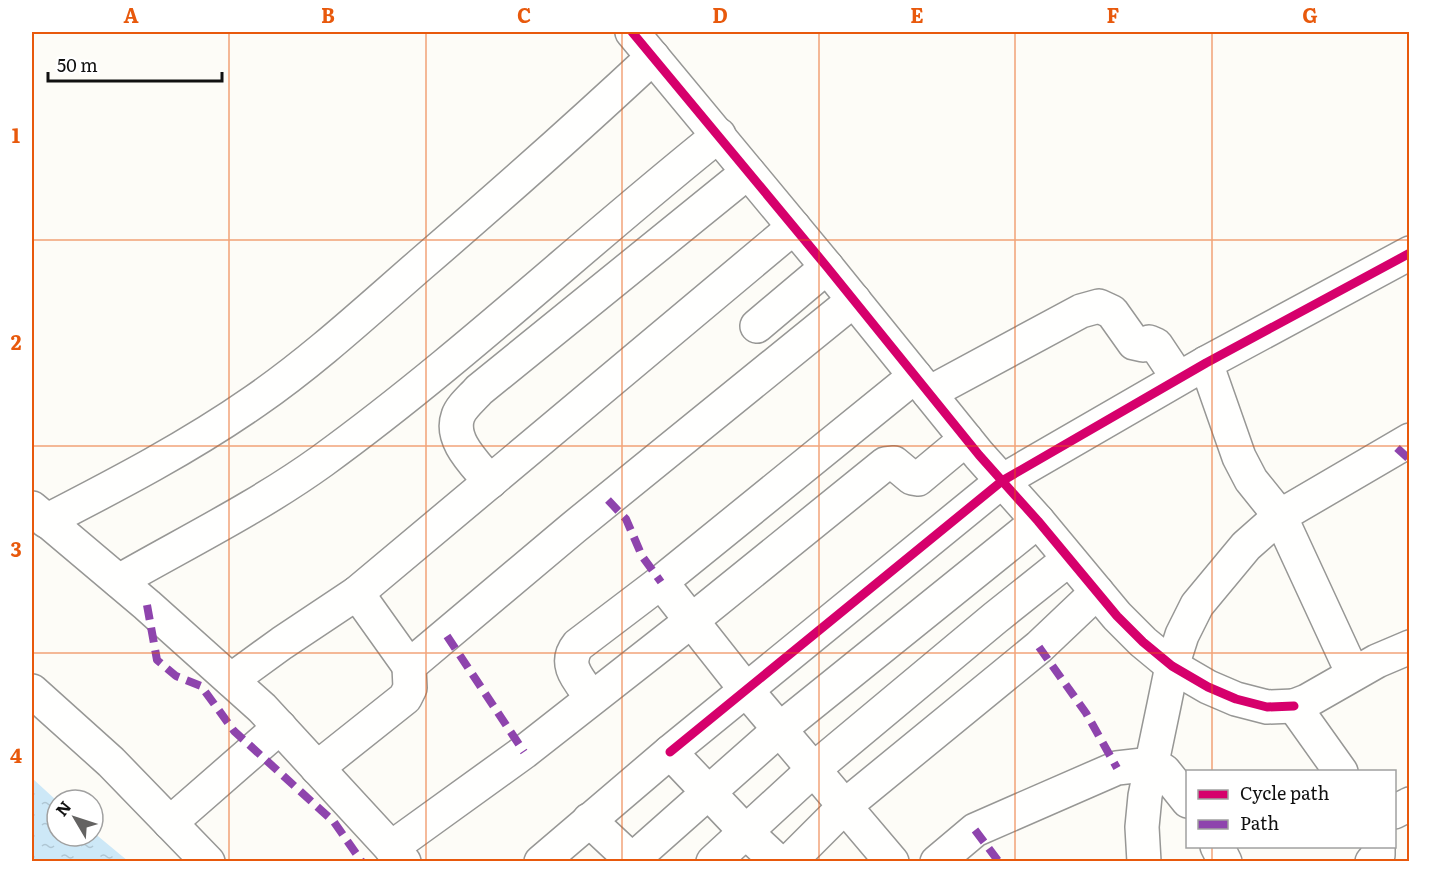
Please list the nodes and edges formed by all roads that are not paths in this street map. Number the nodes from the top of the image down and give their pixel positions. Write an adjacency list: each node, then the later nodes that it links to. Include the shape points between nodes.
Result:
1 (632, 32): 2 (street)
2 (653, 57): 3 (street); 19 (street, via 412,272 255,401 164,459)
3 (719, 135): 4 (street); 23 (street, via 455,357 330,454 270,496)
4 (748, 172): 5 (street); 18 (street, via 466,404 458,415 459,442)
5 (794, 227): 7 (street); 8 (street)
6 (1410, 253): 12 (street)
7 (827, 267): 9 (street); 10 (street)
8 (724, 288): 10 (street); 18 (street)
9 (854, 300): 11 (street); 14 (street)
10 (757, 326): 11 (street)
11 (782, 358): 31 (street)
12 (1206, 363): 13 (street); 20 (street, via 1239,458)
13 (1178, 378): 14 (street, via 1156,345 1134,344 1112,312 1099,306); 17 (street)
14 (922, 385): 15 (street); 24 (street)
15 (966, 439): 17 (street); 28 (street, via 914,480 894,463 885,464)
16 (1410, 440): 20 (street)
17 (1002, 481): 21 (street); 36 (street)
18 (490, 482): 26 (street)
19 (39, 514): 23 (street)
20 (1280, 516): 32 (street, via 1246,546 1197,605); 33 (street)
21 (1038, 521): 22 (street); 40 (street)
22 (1069, 559): 25 (street); 27 (street)
23 (119, 582): 34 (street)
24 (661, 582): 28 (street); 37 (street, via 574,650 571,665)
25 (1097, 592): 30 (street); 32 (street, via 1143,642)
26 (357, 593): 31 (street); 34 (street)
27 (1009, 607): 30 (street); 44 (street)
28 (690, 621): 36 (street); 37 (street)
29 (1410, 647): 33 (street)
30 (1040, 648): 49 (street)
31 (410, 666): 43 (street, via 410,688 405,698)
32 (1172, 666): 38 (street, via 1236,699 1267,707); 42 (street)
33 (1353, 674): 38 (street)
34 (231, 680): 39 (street)
35 (32, 691): 52 (street, via 111,762)
36 (747, 691): 40 (street); 41 (street)
37 (592, 699): 56 (street)
38 (1294, 706): 45 (street)
39 (280, 727): 43 (street); 52 (street)
40 (780, 729): 44 (street); 46 (street)
41 (670, 752): 46 (street); 51 (street)
42 (1152, 764): 47 (street, via 1164,771); 64 (street, via 1118,768 975,830); 65 (street, via 1142,826)
43 (317, 768): 56 (street)
44 (814, 769): 49 (street); 53 (street)
45 (1340, 770)
46 (709, 791): 53 (street); 59 (street)
47 (1186, 798)
48 (1410, 804): 50 (street)
49 (846, 805): 62 (street); 63 (street)
50 (1396, 811)
51 (589, 820): 58 (street); 59 (street)
52 (170, 823): 57 (street)
53 (746, 831): 60 (street); 61 (street)
54 (1218, 848): 66 (street)
55 (1378, 848): 67 (street)
56 (397, 855)
57 (208, 861)
58 (541, 861)
59 (632, 861)
60 (713, 861)
61 (778, 861)
62 (789, 861)
63 (892, 861)
64 (937, 861)
65 (1144, 861)
66 (1226, 861)
67 (1372, 861)

